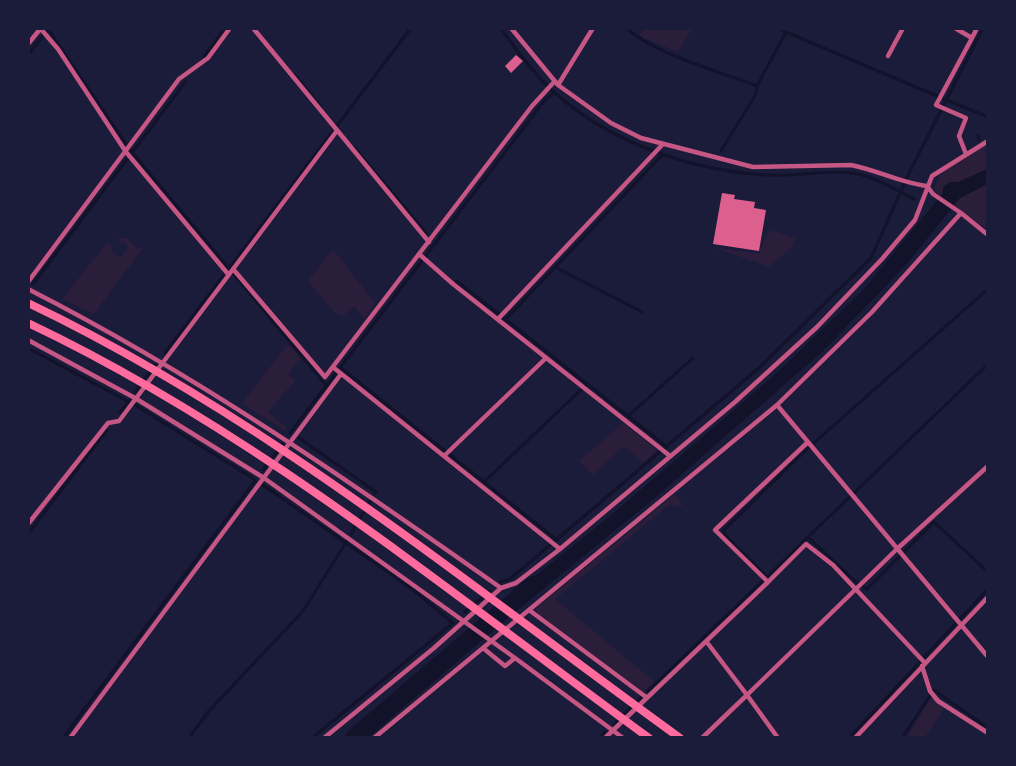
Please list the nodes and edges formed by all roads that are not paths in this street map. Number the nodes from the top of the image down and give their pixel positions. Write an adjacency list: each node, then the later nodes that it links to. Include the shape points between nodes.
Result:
1 (230, 28): 16 (street, via 208,58 179,79)
2 (253, 28): 13 (street)
3 (511, 28): 12 (street)
4 (593, 28): 12 (street)
5 (903, 28): 11 (street)
6 (955, 28): 9 (street)
7 (977, 28): 9 (street)
8 (43, 30): 10 (street); 16 (street)
9 (972, 38): 17 (street, via 938,106 966,118 959,136)
10 (28, 44)
11 (888, 56)
12 (555, 84): 15 (street, via 626,132); 21 (street)
13 (334, 130): 21 (street); 23 (street)
14 (987, 141): 17 (street)
15 (661, 147): 18 (street, via 753,167 851,165); 27 (street)
16 (128, 154): 23 (street); 24 (street)
17 (966, 154): 18 (street, via 940,170)
18 (927, 186): 19 (street); 38 (street, via 915,220 874,268 735,402)
19 (958, 211): 20 (street); 34 (street, via 872,312)
20 (987, 235)
21 (429, 242): 22 (street)
22 (423, 257): 27 (street); 32 (street)
23 (229, 272): 31 (street); 32 (street, via 325,377)
24 (28, 282)
25 (28, 289): 31 (street)
26 (28, 303): 66 (highway, via 166,377 308,467)
27 (501, 317): 30 (street)
28 (28, 323): 65 (highway, via 166,398 288,475)
29 (28, 340): 33 (street)
30 (546, 358): 37 (street); 38 (street)
31 (164, 362): 33 (street); 35 (street)
32 (338, 371): 35 (street); 37 (street)
33 (135, 398): 40 (street); 41 (street, via 119,421 108,423)
34 (777, 405): 36 (street); 48 (street)
35 (291, 442): 40 (street); 46 (street)
36 (810, 445): 43 (street); 44 (street, via 715,530)
37 (446, 454): 42 (street)
38 (668, 455): 42 (street)
39 (987, 466): 43 (street)
40 (264, 478): 49 (street); 60 (street)
41 (28, 524)
42 (558, 547): 46 (street, via 516,583)
43 (901, 553): 45 (street); 50 (street)
44 (766, 580): 45 (street, via 806,544); 51 (street)
45 (859, 586): 55 (street); 56 (street)
46 (501, 588): 49 (street)
47 (987, 597): 50 (street)
48 (529, 610): 52 (street); 57 (street)
49 (463, 620): 54 (street); 61 (street)
50 (960, 624): 53 (street); 55 (street)
51 (706, 640): 56 (street); 57 (street)
52 (483, 648): 54 (street, via 505,666); 62 (street)
53 (987, 657)
54 (515, 658): 58 (street)
55 (922, 662): 59 (street, via 931,692 938,701); 69 (street)
56 (747, 695): 67 (street); 68 (street)
57 (646, 698): 58 (street)
58 (613, 730): 63 (street); 64 (street)
59 (987, 732)
60 (70, 738)
61 (324, 738)
62 (374, 738)
63 (605, 738)
64 (623, 738)
65 (649, 738)
66 (680, 738)
67 (702, 738)
68 (778, 738)
69 (855, 738)

